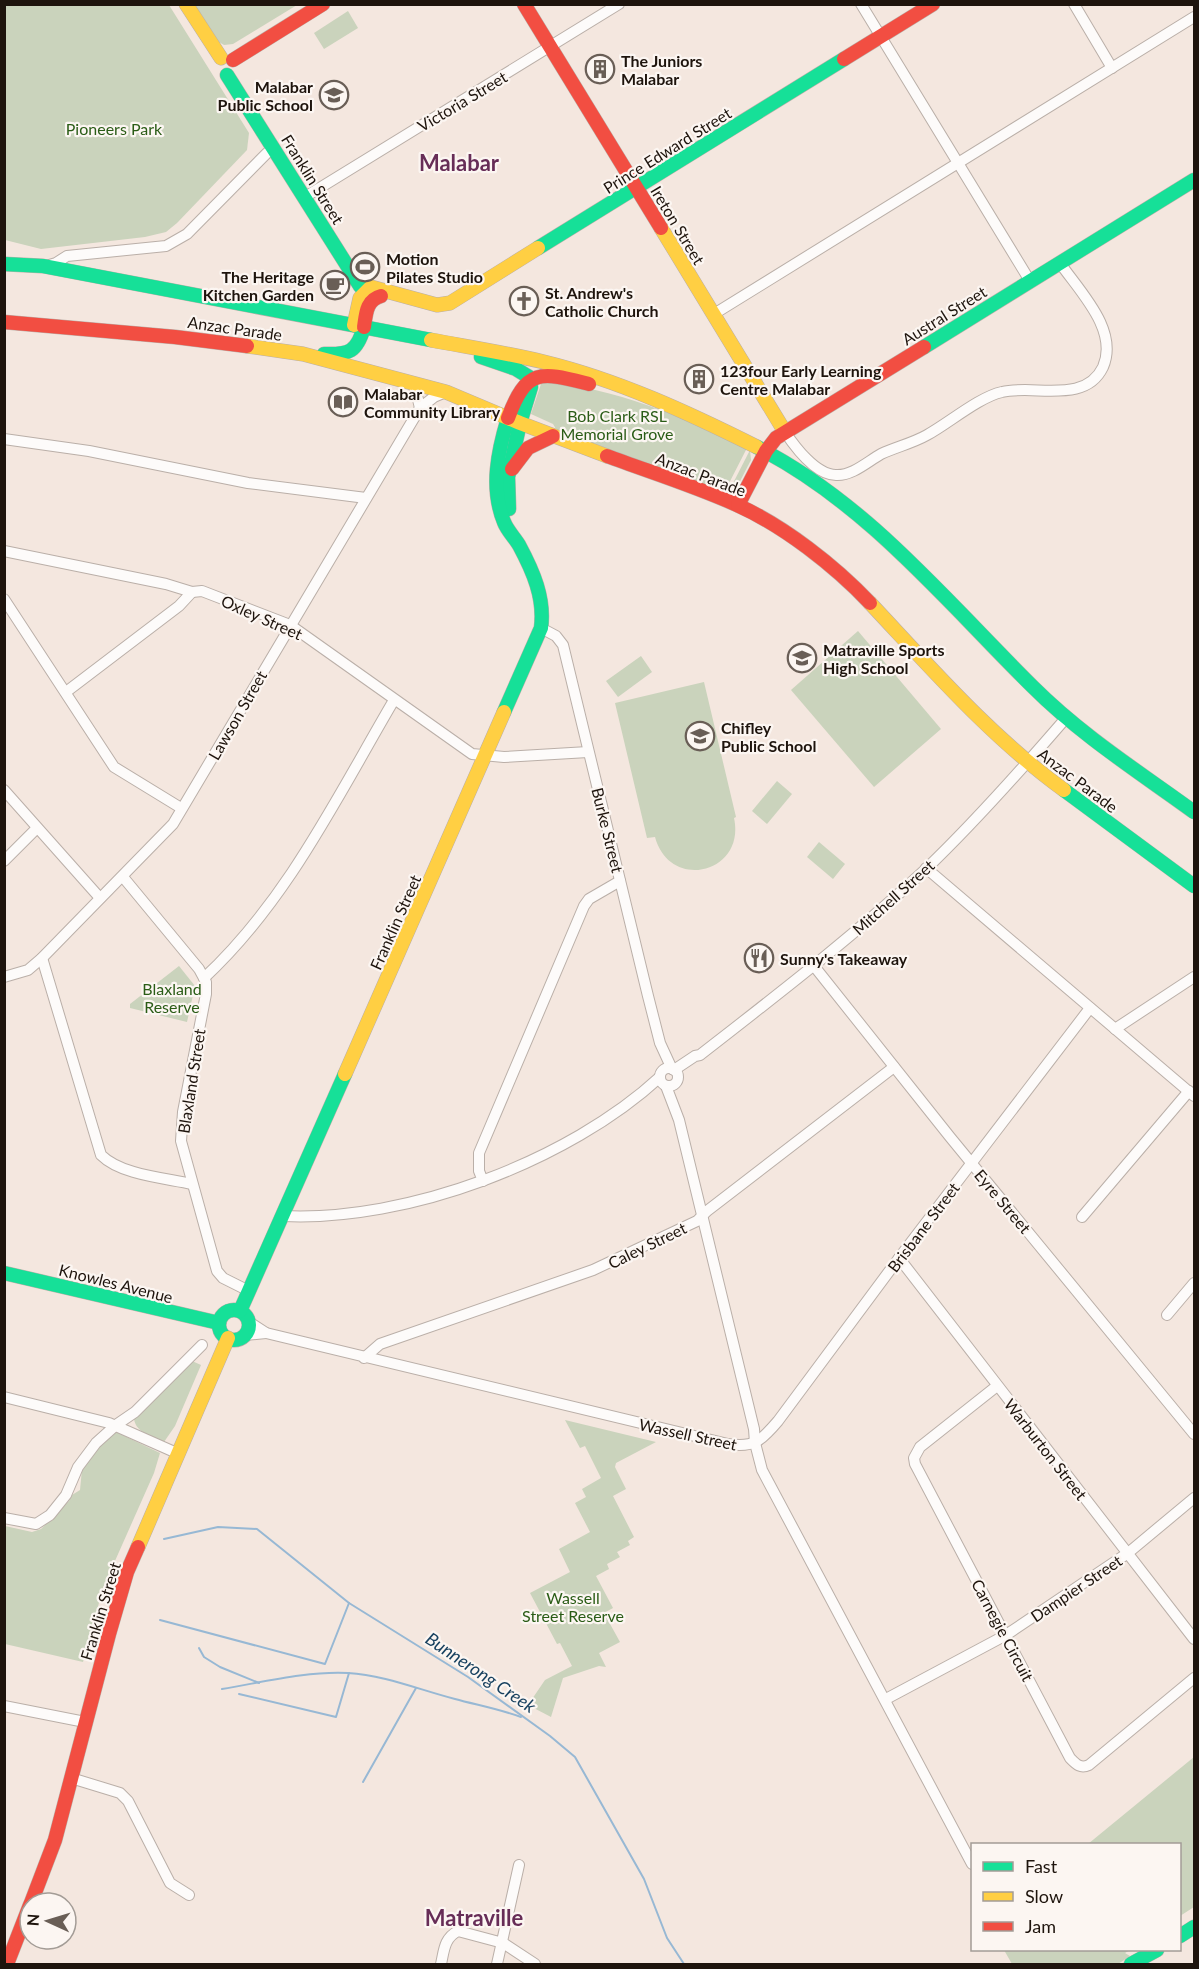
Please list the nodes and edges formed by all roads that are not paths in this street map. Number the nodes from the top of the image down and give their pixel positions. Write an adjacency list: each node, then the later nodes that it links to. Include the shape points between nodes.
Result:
1 (186, 4): 11 (street)
2 (322, 4): 11 (street)
3 (524, 4): 10 (street, Ireton Street)
4 (619, 4): 10 (street, Victoria Street)
5 (861, 4): 9 (street)
6 (933, 4): 9 (street, Prince Edward Street)
7 (1074, 4): 12 (street)
8 (1194, 17): 12 (street)
9 (880, 37): 14 (street); 16 (street, Prince Edward Street)
10 (550, 47): 16 (street, Ireton Street); 17 (street, Victoria Street)
11 (227, 59): 13 (street, Franklin Street, via 234,68 227,75)
12 (1112, 68): 14 (street)
13 (274, 149): 17 (street, Franklin Street); 20 (street, via 187,234 166,246 67,256)
14 (958, 163): 21 (street); 23 (street)
15 (1194, 180): 18 (street, Austral Street)
16 (636, 188): 22 (street, Prince Edward Street, via 450,303 437,305 374,287); 23 (street, Ireton Street)
17 (305, 197): 22 (street, Franklin Street, via 360,286)
18 (1060, 262): 21 (street, Austral Street); 36 (street, via 1106,333 1104,364 1089,382 1072,390 997,393 927,435 838,476 818,468)
19 (4, 264): 20 (street, Anzac Parade)
20 (43, 266): 25 (street, Anzac Parade)
21 (1030, 281): 36 (street, Austral Street)
22 (369, 294): 25 (street, via 358,304)
23 (714, 314): 36 (street, Ireton Street)
24 (4, 322): 28 (street, Anzac Parade, via 175,337)
25 (359, 326): 26 (street, Anzac Parade); 27 (street, via 351,341)
26 (439, 341): 30 (street, via 522,371); 32 (street, Anzac Parade, via 554,364)
27 (351, 351): 28 (street, via 337,355); 29 (street, via 358,359)
28 (303, 354): 29 (street, Anzac Parade)
29 (391, 376): 31 (street, Anzac Parade)
30 (530, 381): 32 (street, via 549,377); 35 (street, via 531,387)
31 (412, 382): 33 (street, Anzac Parade); 34 (street)
32 (625, 387): 39 (street, Anzac Parade)
33 (446, 392): 34 (street, Lawson Street); 35 (street, Anzac Parade)
34 (420, 408): 41 (street, Lawson Street)
35 (514, 421): 37 (street, Anzac Parade); 40 (street, Franklin Street); 43 (street, Franklin Street, via 498,462 497,490 505,523)
36 (785, 432): 39 (street, Austral Street)
37 (553, 436): 40 (street, via 524,450); 42 (street, Anzac Parade)
38 (4, 438): 41 (street, via 248,483)
39 (766, 452): 42 (street, Austral Street); 51 (street, Anzac Parade, via 814,480 885,538)
40 (507, 478): 43 (street, Franklin Street, via 507,500)
41 (366, 498): 47 (street, Lawson Street)
42 (738, 505): 54 (street, Anzac Parade, via 789,535 834,569)
43 (517, 543): 48 (street, Franklin Street, via 538,589 543,611)
44 (4, 551): 45 (street, Oxley Street)
45 (192, 591): 47 (street, Oxley Street, via 202,591); 49 (street, via 179,606)
46 (4, 599): 49 (street)
47 (290, 625): 50 (street, Oxley Street); 56 (street, Lawson Street)
48 (541, 628): 52 (street, Burke Street, via 563,645); 53 (street, Franklin Street)
49 (66, 692): 56 (street, via 114,767)
50 (394, 700): 53 (street, Oxley Street, via 467,753); 69 (street, via 306,852 261,915)
51 (1066, 718): 54 (street, Mitchell Street); 57 (street, Anzac Parade)
52 (588, 752): 53 (street); 62 (street, Burke Street)
53 (486, 756): 78 (street, Franklin Street)
54 (1027, 763): 60 (street, Mitchell Street); 63 (street, Anzac Parade)
55 (4, 790): 58 (street)
56 (181, 808): 61 (street, Lawson Street, via 173,824)
57 (1194, 813)
58 (37, 828): 59 (street); 64 (street)
59 (4, 861)
60 (926, 868): 66 (street, Mitchell Street); 70 (street)
61 (123, 877): 64 (street, Lawson Street); 69 (street)
62 (620, 881): 73 (street, Burke Street); 76 (street, via 584,906 479,1153)
63 (1194, 886)
64 (100, 898): 65 (street, Lawson Street)
65 (42, 958): 67 (street, Lawson Street, via 28,970); 77 (street, via 101,1155 119,1168)
66 (814, 966): 72 (street, Eyre Street); 73 (street, Mitchell Street, via 700,1055 698,1061)
67 (4, 977)
68 (1194, 977): 71 (street)
69 (204, 978): 77 (street, Blaxland Street, via 206,994 181,1141)
70 (1090, 1008): 71 (street); 75 (street, Brisbane Street)
71 (1115, 1029): 74 (street)
72 (894, 1067): 75 (street, Eyre Street); 79 (street, Caley Street)
73 (669, 1078): 76 (street, Mitchell Street, via 634,1104 518,1168); 79 (street, Burke Street)
74 (1192, 1094): 80 (street)
75 (971, 1163): 81 (street, Brisbane Street); 94 (street, Eyre Street)
76 (483, 1181): 78 (street, Mitchell Street, via 450,1193 382,1208 340,1215)
77 (192, 1184): 84 (street, Blaxland Street, via 219,1275)
78 (283, 1216): 84 (street, Franklin Street)
79 (702, 1217): 90 (street, Caley Street, via 602,1267 380,1344); 95 (street, Burke Street)
80 (1082, 1217)
81 (899, 1258): 91 (street, Warburton Street); 95 (street, Brisbane Street, via 778,1421)
82 (4, 1273): 86 (street, Knowles Avenue)
83 (1194, 1283): 85 (street)
84 (249, 1291): 87 (street, Franklin Street)
85 (1167, 1315)
86 (219, 1323): 87 (street, via 226,1312 236,1310); 88 (street)
87 (245, 1323): 88 (street, via 237,1339); 90 (street, Wassell Street, via 266,1333)
88 (228, 1338): 96 (street, Franklin Street)
89 (202, 1345): 93 (street, via 135,1412)
90 (364, 1358): 95 (street, Wassell Street, via 728,1444)
91 (998, 1386): 99 (street, Warburton Street); 100 (street, Carnegie Circuit, via 920,1448 914,1458)
92 (4, 1397): 93 (street)
93 (116, 1425): 96 (street); 98 (street, via 96,1443 78,1467 66,1495 42,1521 36,1524)
94 (1194, 1434)
95 (755, 1443): 103 (street, Wassell Street, via 762,1470)
96 (179, 1454): 105 (street, Franklin Street, via 127,1572)
97 (1194, 1498): 99 (street, Dampier Street)
98 (4, 1518)
99 (1128, 1553): 100 (street, Dampier Street); 101 (street, Warburton Street)
100 (1006, 1635): 102 (street, Carnegie Circuit, via 1070,1758 1084,1767); 103 (street, Dampier Street)
101 (1194, 1639)
102 (1194, 1677)
103 (886, 1699): 107 (street, Wassell Street)
104 (4, 1706): 105 (street)
105 (85, 1722): 106 (street, Franklin Street)
106 (71, 1778): 109 (street, Franklin Street, via 55,1840); 110 (street, via 120,1793 128,1801 170,1883)
107 (971, 1862)
108 (519, 1865): 114 (street)
109 (35, 1891)
110 (189, 1895)
111 (1194, 1927): 112 (street)
112 (1181, 1935)
113 (18, 1936): 116 (street, Franklin Street)
114 (503, 1943): 117 (street, via 458,1931 446,1941); 118 (street); 119 (street)
115 (1155, 1951): 120 (street)
116 (7, 1965)
117 (441, 1965)
118 (497, 1965)
119 (535, 1965)
120 (1131, 1965)

